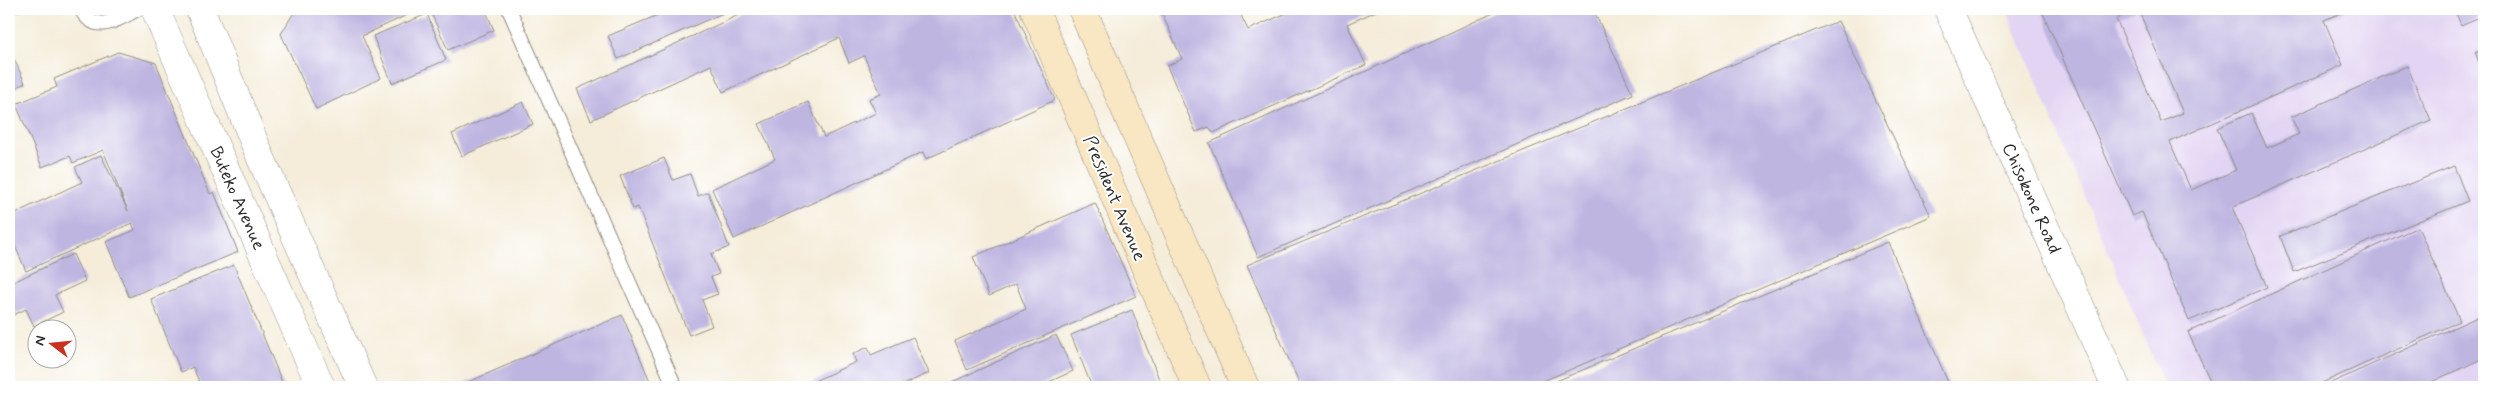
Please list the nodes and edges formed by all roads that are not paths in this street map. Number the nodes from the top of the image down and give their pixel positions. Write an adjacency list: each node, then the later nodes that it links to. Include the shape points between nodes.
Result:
1 (81, 9): 2 (lane, via 88,20 98,24)
2 (138, 9)
3 (155, 9): 9 (street, Buteko Avenue)
4 (200, 9): 10 (street, via 264,164)
5 (510, 9): 11 (lane)
6 (1034, 9): 12 (main road, President Avenue)
7 (1082, 9): 13 (main road)
8 (1948, 9): 14 (street, Chisokone Road)
9 (321, 387)
10 (363, 387)
11 (675, 387)
12 (1196, 387)
13 (1245, 387)
14 (2116, 387)

